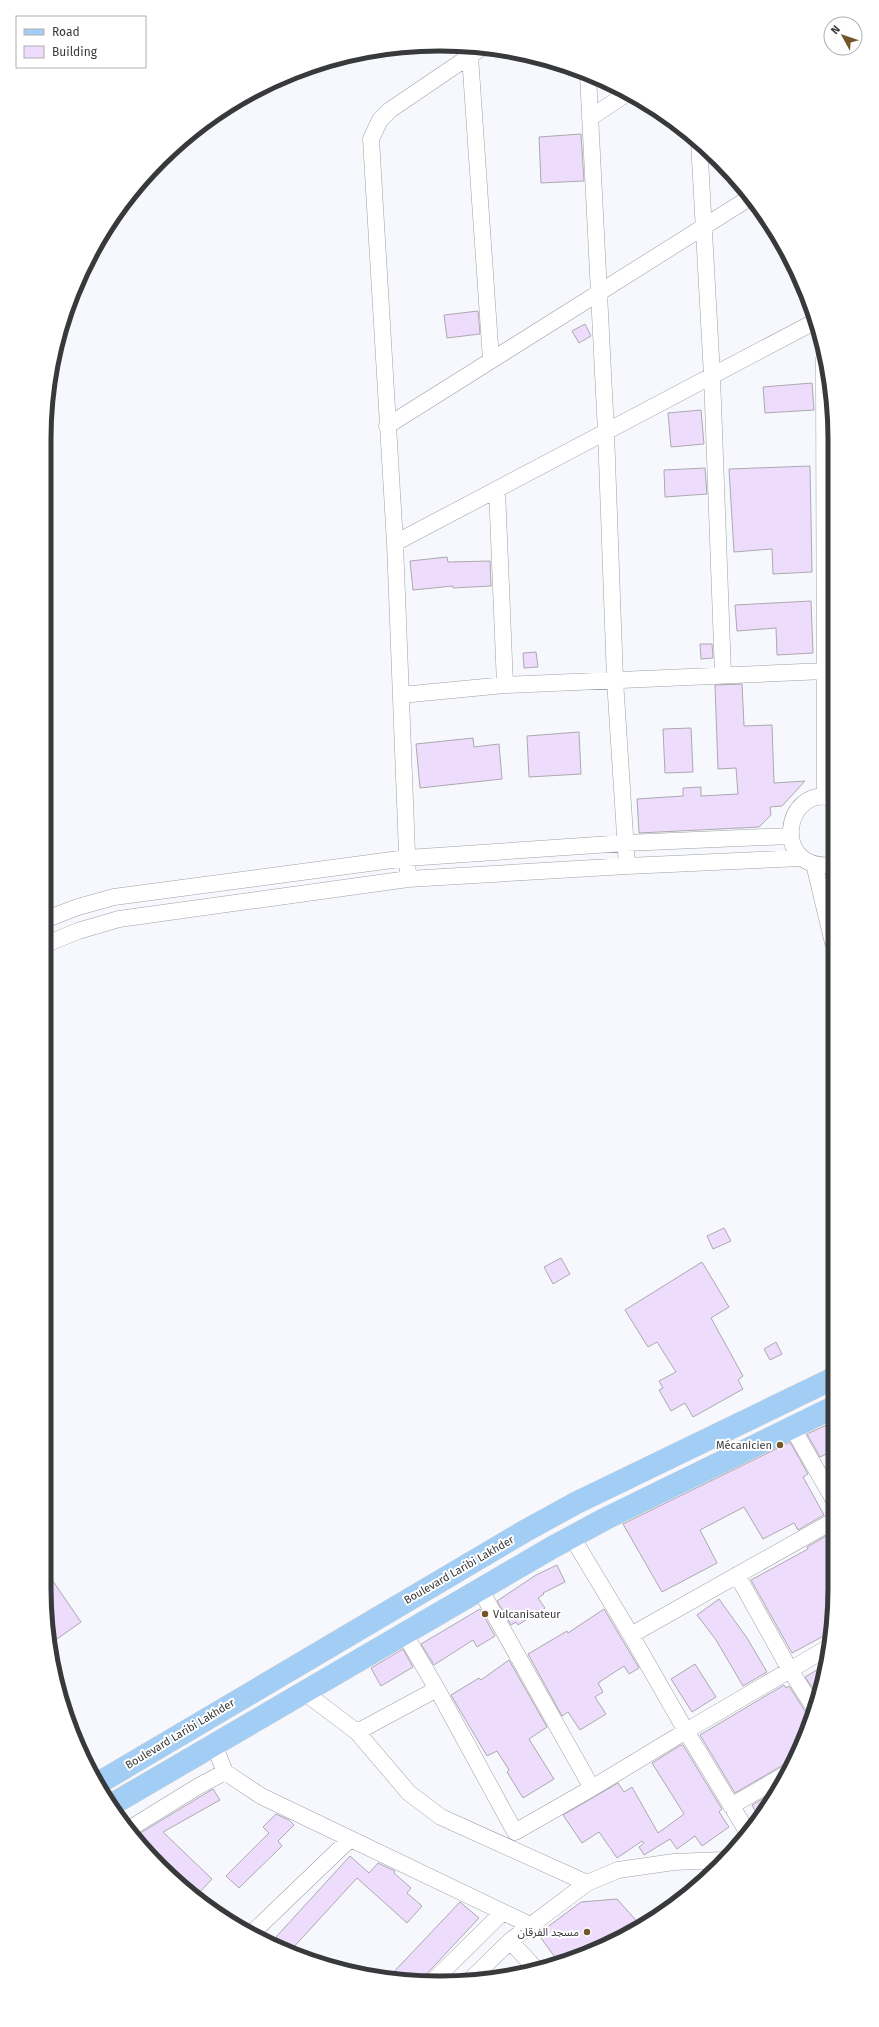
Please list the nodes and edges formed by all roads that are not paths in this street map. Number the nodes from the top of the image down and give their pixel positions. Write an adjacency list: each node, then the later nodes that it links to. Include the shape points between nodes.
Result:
1 (475, 53): 2 (street)
2 (470, 56): 11 (street); 14 (street, via 384,115 371,139)
3 (588, 81): 5 (street)
4 (622, 97): 5 (street)
5 (590, 118): 9 (street)
6 (699, 150): 8 (street)
7 (745, 200): 8 (street)
8 (703, 227): 9 (street); 12 (street)
9 (598, 293): 11 (street); 15 (street)
10 (810, 324): 12 (street)
11 (491, 360): 14 (street)
12 (712, 376): 15 (street); 19 (street)
13 (824, 383): 18 (street)
14 (387, 426): 17 (street)
15 (606, 432): 16 (street); 20 (street)
16 (497, 489): 17 (street); 21 (street)
17 (395, 543): 22 (street)
18 (825, 671): 19 (street); 23 (street)
19 (723, 674): 20 (street)
20 (615, 680): 21 (street); 26 (street)
21 (505, 685): 22 (street)
22 (400, 695): 27 (street)
23 (828, 746)
24 (828, 796): 25 (street, via 806,802 798,809 790,826)
25 (790, 836): 26 (street); 28 (street, via 792,844)
26 (626, 843): 27 (street); 30 (street)
27 (407, 858): 31 (street); 32 (street, via 114,897)
28 (808, 861): 29 (street); 30 (street); 33 (street)
29 (828, 864)
30 (627, 866): 31 (street)
31 (408, 879): 34 (street, via 118,919)
32 (51, 917)
33 (828, 927)
34 (51, 942)
35 (828, 1381): 55 (main road, Boulevard Laribi Lakhder, via 576,1503 525,1531)
36 (828, 1410): 37 (main road)
37 (792, 1427): 38 (street); 40 (main road)
38 (828, 1490)
39 (828, 1524): 41 (street)
40 (572, 1537): 42 (main road); 44 (street)
41 (737, 1575): 44 (street); 46 (street)
42 (480, 1590): 43 (main road); 56 (street)
43 (404, 1633): 47 (street); 48 (main road)
44 (631, 1635): 50 (street)
45 (823, 1651): 46 (street)
46 (790, 1670): 49 (street); 50 (street)
47 (436, 1689): 51 (street); 56 (street, via 515,1832)
48 (304, 1692): 51 (street); 52 (main road)
49 (810, 1702)
50 (686, 1731): 56 (street); 58 (street)
51 (357, 1732): 63 (street, via 409,1793 441,1816)
52 (214, 1745): 53 (street); 57 (main road)
53 (225, 1772): 59 (street); 61 (street, via 261,1796)
54 (778, 1779): 58 (street)
55 (102, 1780)
56 (592, 1788)
57 (116, 1802)
58 (731, 1806): 60 (street)
59 (133, 1827)
60 (745, 1828)
61 (350, 1839): 64 (street); 66 (street)
62 (716, 1860): 63 (street, via 674,1862 618,1870)
63 (587, 1883): 65 (street)
64 (502, 1912): 65 (street); 70 (street)
65 (530, 1925): 67 (street)
66 (256, 1930)
67 (510, 1941): 68 (street); 69 (street)
68 (532, 1965)
69 (476, 1974)
70 (438, 1976)

